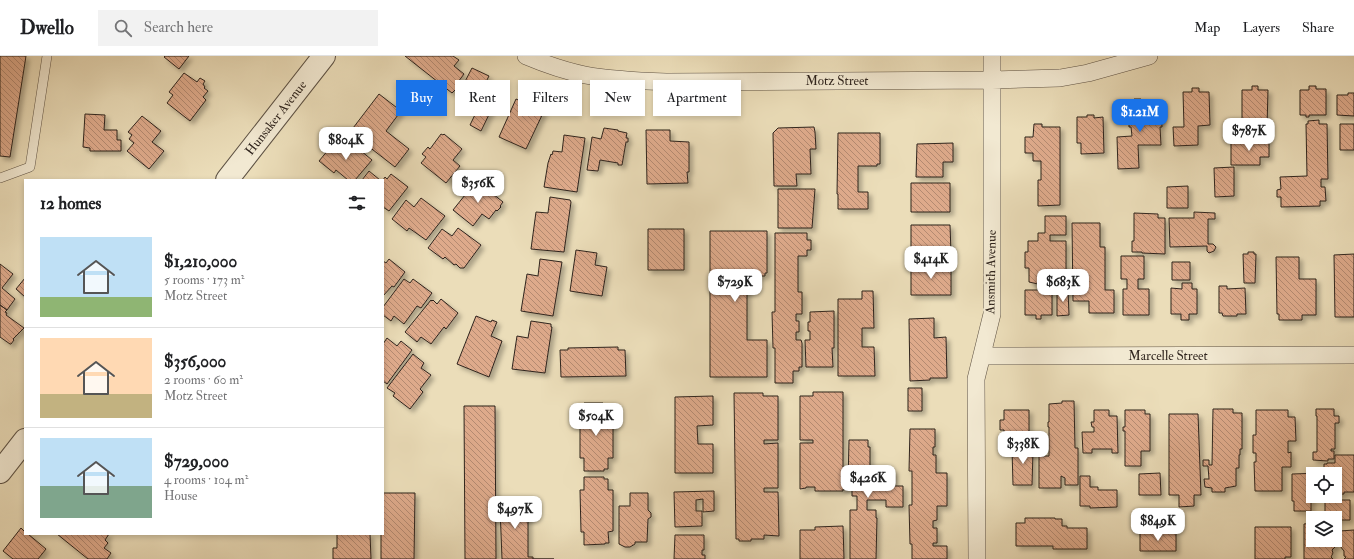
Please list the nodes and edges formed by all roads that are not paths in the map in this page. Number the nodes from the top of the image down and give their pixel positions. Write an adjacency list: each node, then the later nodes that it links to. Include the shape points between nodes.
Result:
1 (47, 56): 7 (lane, via 30,168)
2 (324, 56): 8 (street, Hunsaker Avenue)
3 (526, 56): 6 (street, Motz Street, via 584,75 637,81)
4 (992, 56): 6 (street, Ansmith Avenue)
5 (1150, 56): 6 (street, Motz Street, via 1067,77)
6 (992, 80): 10 (street, Ansmith Avenue, via 992,314)
7 (0, 178)
8 (228, 179)
9 (1354, 355): 10 (street, Marcelle Street)
10 (982, 356): 13 (street, Ansmith Avenue, via 976,379)
11 (24, 441): 12 (street)
12 (0, 472)
13 (977, 559)

